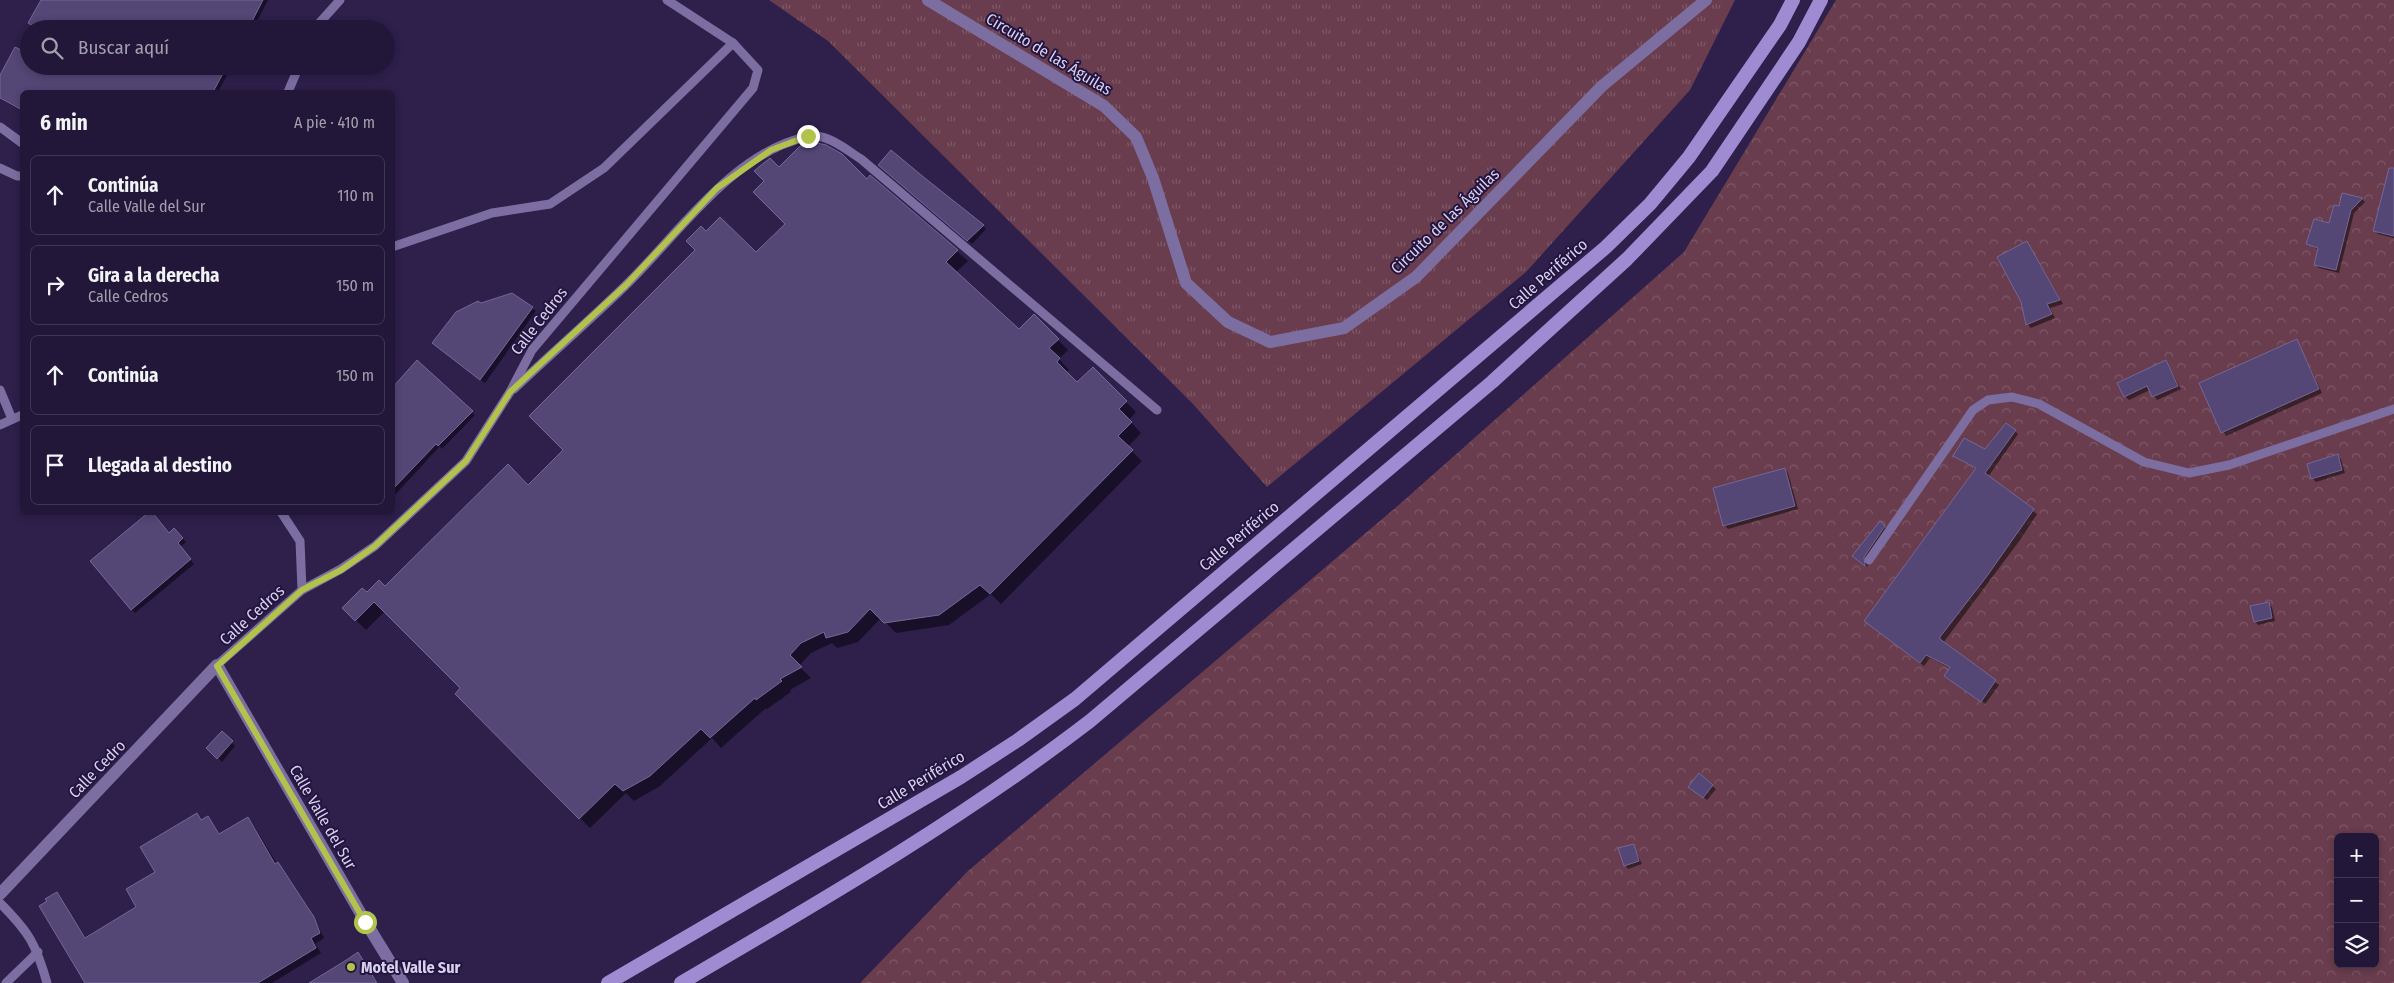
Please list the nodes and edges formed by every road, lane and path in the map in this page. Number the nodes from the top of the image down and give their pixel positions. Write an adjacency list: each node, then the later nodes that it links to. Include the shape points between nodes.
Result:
1 (340, 0): 7 (lane)
2 (667, 0): 8 (lane, Calle Cedros)
3 (928, 0): 4 (street, Circuito de las Águilas, via 1104,106 1136,137 1153,178 1186,283 1228,322 1270,342 1344,328 1416,277 1602,86)
4 (1706, 0)
5 (1793, 0): 33 (highway, Calle Periférico, via 1780,25 1689,157 1650,204 1606,247 1075,699 961,777)
6 (1822, 0): 34 (highway, via 1799,42 1712,171 1627,259 1485,388 1090,721 1033,764 875,869)
7 (322, 20)
8 (733, 43): 15 (lane, via 604,168 550,204 492,213); 17 (lane, Calle Cedros, via 758,70 754,88 532,350)
9 (295, 75): 10 (lane)
10 (289, 90)
11 (0, 127): 12 (lane)
12 (20, 142)
13 (0, 168): 14 (lane)
14 (20, 176)
15 (395, 246)
16 (0, 390): 21 (lane)
17 (510, 392): 19 (lane, via 626,285 717,188 771,150 808,136 832,140 860,159); 25 (lane, Calle Cedros, via 466,461 375,546 341,570)
18 (2394, 409): 24 (lane, via 2228,465 2189,473 2144,462 2039,404 2012,397 1988,400 1973,410)
19 (1157, 410)
20 (20, 416): 21 (lane)
21 (12, 419): 22 (lane)
22 (0, 425)
23 (283, 515): 25 (lane, via 300,541)
24 (1869, 560)
25 (302, 590): 26 (lane, Calle Cedros)
26 (217, 666): 27 (street, Calle Cedro); 32 (street, Calle Valle del Sur)
27 (0, 894)
28 (0, 903): 29 (lane, via 23,926)
29 (38, 952): 30 (lane); 31 (lane)
30 (6, 983)
31 (47, 983)
32 (403, 983)
33 (608, 983)
34 (681, 983)

